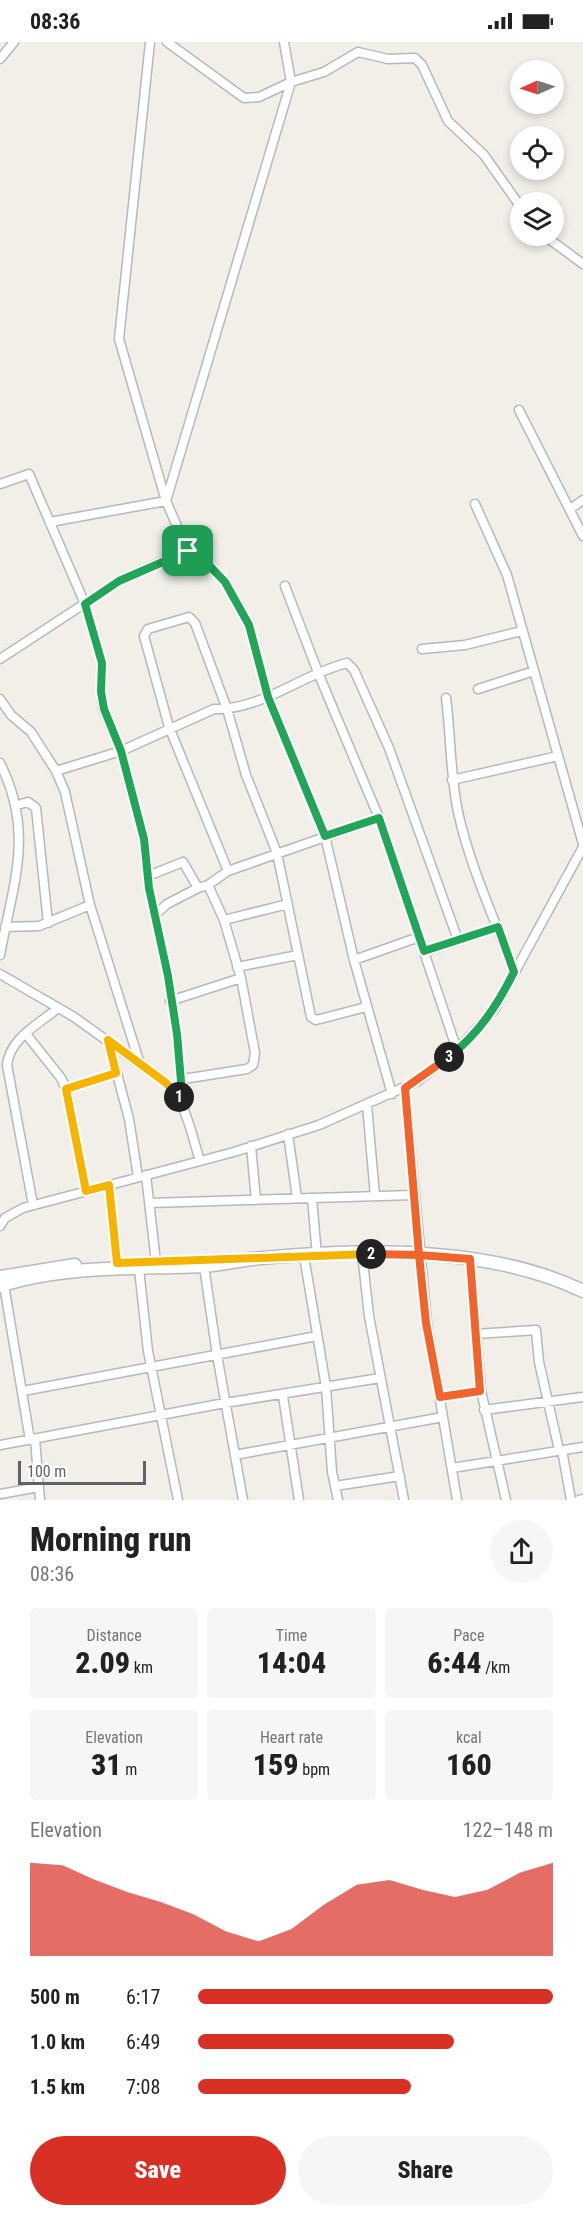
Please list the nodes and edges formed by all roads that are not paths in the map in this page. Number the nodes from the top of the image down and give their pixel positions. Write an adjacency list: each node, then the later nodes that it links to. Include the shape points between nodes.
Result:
1 (14, 42): 5 (street)
2 (150, 42): 13 (street, via 119,339)
3 (167, 42): 6 (street, via 244,98 259,97)
4 (284, 42): 6 (street)
5 (0, 59)
6 (291, 82): 7 (street, via 324,72 358,52 388,59 415,58 448,121 484,155); 13 (street)
7 (510, 193)
8 (559, 246): 9 (street)
9 (583, 264)
10 (519, 410): 15 (street)
11 (0, 484): 16 (street, via 29,474)
12 (583, 500): 15 (street)
13 (166, 501): 16 (street); 18 (street)
14 (475, 504): 21 (street, via 507,575)
15 (570, 509): 17 (street)
16 (50, 522): 20 (street)
17 (583, 536)
18 (188, 551): 20 (street, via 119,581); 27 (street, via 204,560 225,582 252,637)
19 (285, 586): 25 (street)
20 (85, 604): 23 (street); 32 (street, via 102,663 104,709)
21 (522, 631): 22 (street, via 465,645); 24 (street)
22 (422, 649)
23 (0, 659)
24 (534, 671): 26 (street); 33 (street)
25 (319, 675): 27 (street); 38 (street); 54 (street, via 347,663 354,670 390,748)
26 (478, 689)
27 (268, 697): 30 (street); 39 (street)
28 (446, 698): 36 (street)
29 (0, 699): 35 (street, via 31,732)
30 (227, 709): 31 (street, via 214,709); 31 (street, via 195,623 182,617 148,629 144,636); 41 (street, via 246,775)
31 (169, 727): 32 (street); 42 (street)
32 (121, 751): 35 (street); 43 (street, via 144,839)
33 (558, 756): 36 (street); 40 (street)
34 (0, 763): 37 (street)
35 (56, 771): 46 (street, via 65,792)
36 (452, 780): 52 (street, via 466,843)
37 (17, 805): 50 (street, via 28,802 36,808); 51 (street, via 19,850)
38 (379, 818): 39 (street); 53 (street)
39 (325, 836): 41 (street); 58 (street)
40 (583, 846): 60 (street)
41 (277, 853): 42 (street); 47 (street)
42 (228, 871): 44 (street)
43 (147, 876): 45 (street, via 183,862); 48 (street)
44 (208, 885): 45 (street); 49 (street)
45 (198, 888): 48 (street)
46 (90, 904): 50 (street); 69 (street)
47 (288, 904): 49 (street); 56 (street)
48 (156, 914): 63 (street)
49 (224, 920): 59 (street)
50 (48, 923): 51 (street)
51 (5, 927): 57 (street)
52 (498, 927): 54 (street); 60 (street)
53 (419, 937): 55 (street); 58 (street)
54 (458, 940): 55 (street)
55 (424, 951): 68 (street)
56 (298, 955): 59 (street); 64 (street, via 314,1020)
57 (0, 956)
58 (354, 960): 64 (street)
59 (237, 967): 62 (street)
60 (514, 972): 68 (street, via 494,1010)
61 (0, 974): 65 (street)
62 (241, 978): 63 (street); 71 (street, via 255,1053 253,1065)
63 (171, 1001): 71 (street)
64 (366, 1007): 76 (street)
65 (58, 1008): 66 (street); 67 (street)
66 (26, 1034): 73 (street, via 9,1052); 75 (street)
67 (108, 1040): 69 (street); 70 (street)
68 (457, 1050): 74 (street)
69 (139, 1061): 77 (street, via 178,1095)
70 (116, 1073): 75 (street); 82 (street)
71 (183, 1079): 77 (street)
72 (0, 1084): 73 (street)
73 (11, 1086): 91 (street)
74 (405, 1088): 76 (street); 85 (street)
75 (66, 1089): 84 (street)
76 (392, 1094): 78 (street)
77 (183, 1105): 81 (street)
78 (367, 1105): 79 (street); 86 (street)
79 (288, 1134): 80 (street); 87 (street)
80 (251, 1146): 81 (street); 89 (street)
81 (200, 1161): 82 (street)
82 (142, 1176): 83 (street); 90 (street)
83 (109, 1185): 84 (street); 100 (street)
84 (86, 1191): 91 (street)
85 (414, 1195): 86 (street); 94 (street)
86 (375, 1196): 88 (street)
87 (297, 1198): 88 (street); 89 (street)
88 (312, 1198): 96 (street)
89 (256, 1200): 90 (street)
90 (150, 1203): 99 (street)
91 (33, 1205): 92 (street, via 13,1213)
92 (0, 1226)
93 (362, 1253): 94 (main road); 96 (main road); 109 (street)
94 (419, 1255): 97 (main road); 114 (street, via 426,1323)
95 (304, 1256): 96 (main road); 98 (main road); 106 (street)
96 (317, 1256)
97 (470, 1259): 104 (main road, via 523,1270); 105 (street)
98 (250, 1260): 99 (main road, via 235,1257); 101 (main road)
99 (156, 1262): 100 (main road)
100 (117, 1263): 103 (main road, via 54,1266)
101 (204, 1266): 102 (main road); 107 (street)
102 (139, 1269): 103 (main road); 108 (street)
103 (1, 1282): 111 (street)
104 (583, 1292)
105 (476, 1334): 112 (street); 116 (street, via 536,1330)
106 (317, 1336): 107 (street); 110 (street)
107 (217, 1355): 108 (street); 117 (street)
108 (151, 1367): 111 (street); 119 (street)
109 (380, 1378): 110 (street); 121 (street)
110 (326, 1387): 113 (street); 122 (street)
111 (23, 1391): 123 (street)
112 (480, 1391): 114 (street); 118 (street)
113 (283, 1396): 117 (street); 124 (street)
114 (440, 1397): 120 (street)
115 (583, 1397): 116 (street)
116 (548, 1402): 118 (street); 127 (street)
117 (225, 1403): 119 (street); 128 (street)
118 (484, 1410): 129 (street)
119 (162, 1415): 123 (street); 136 (street)
120 (443, 1417): 121 (street); 130 (street)
121 (390, 1426): 122 (street); 131 (street)
122 (330, 1437): 124 (street); 132 (street)
123 (32, 1440): 125 (street); 133 (street)
124 (290, 1443): 128 (street); 138 (street)
125 (0, 1445)
126 (583, 1447): 127 (street)
127 (561, 1450): 129 (street); 143 (street)
128 (235, 1455): 137 (street)
129 (496, 1462): 130 (street); 142 (street)
130 (452, 1468): 141 (street)
131 (400, 1476): 132 (street); 140 (street)
132 (335, 1486): 139 (street)
133 (39, 1487): 134 (street); 135 (street)
134 (0, 1494)
135 (40, 1500)
136 (178, 1500)
137 (243, 1500)
138 (299, 1500)
139 (338, 1500)
140 (404, 1500)
141 (457, 1500)
142 (506, 1500)
143 (571, 1500)

